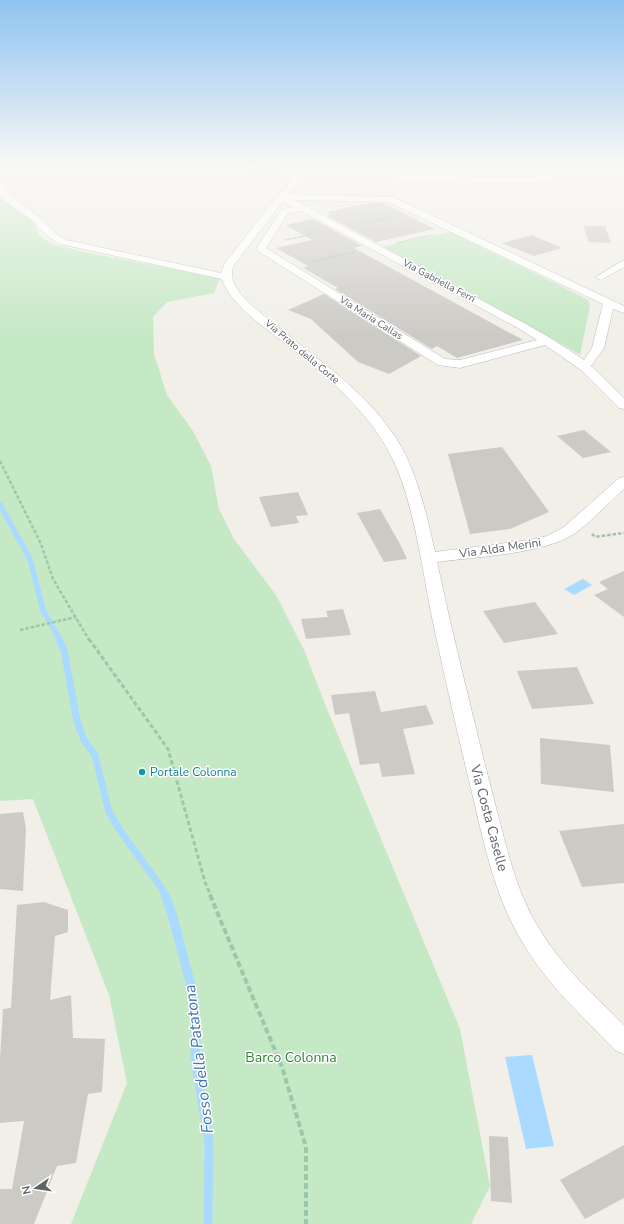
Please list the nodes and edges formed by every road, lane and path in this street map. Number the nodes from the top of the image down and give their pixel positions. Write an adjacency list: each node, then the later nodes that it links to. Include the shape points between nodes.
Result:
1 (38, 222): 7 (street, via 50,236 63,242)
2 (262, 222): 7 (street, via 229,265)
3 (278, 222): 11 (street, Via Maria Callas, via 261,249 442,362 460,364)
4 (327, 222): 11 (street, Via Gabriella Ferri)
5 (439, 222): 9 (street)
6 (624, 263): 8 (street)
7 (226, 277): 18 (street, Via Prato della Corte, via 232,290 243,302 316,362 362,405 386,433 405,469)
8 (601, 277)
9 (609, 302): 10 (street); 12 (street, via 598,348)
10 (624, 310)
11 (548, 341): 12 (street, Via Gabriella Ferri)
12 (585, 367): 13 (street)
13 (624, 405)
14 (0, 461): 19 (path, via 41,544 53,579)
15 (624, 481): 16 (street, Via Alda Merini)
16 (581, 519): 17 (path, via 595,537); 18 (street, Via Alda Merini, via 563,534 540,543)
17 (624, 533)
18 (428, 558): 21 (street, Via Costa Caselle, via 464,721 510,895 545,958 574,993)
19 (76, 617): 20 (path); 22 (path, via 95,650 168,749 205,882 282,1067 306,1147)
20 (20, 630)
21 (624, 1042)
22 (306, 1224)

